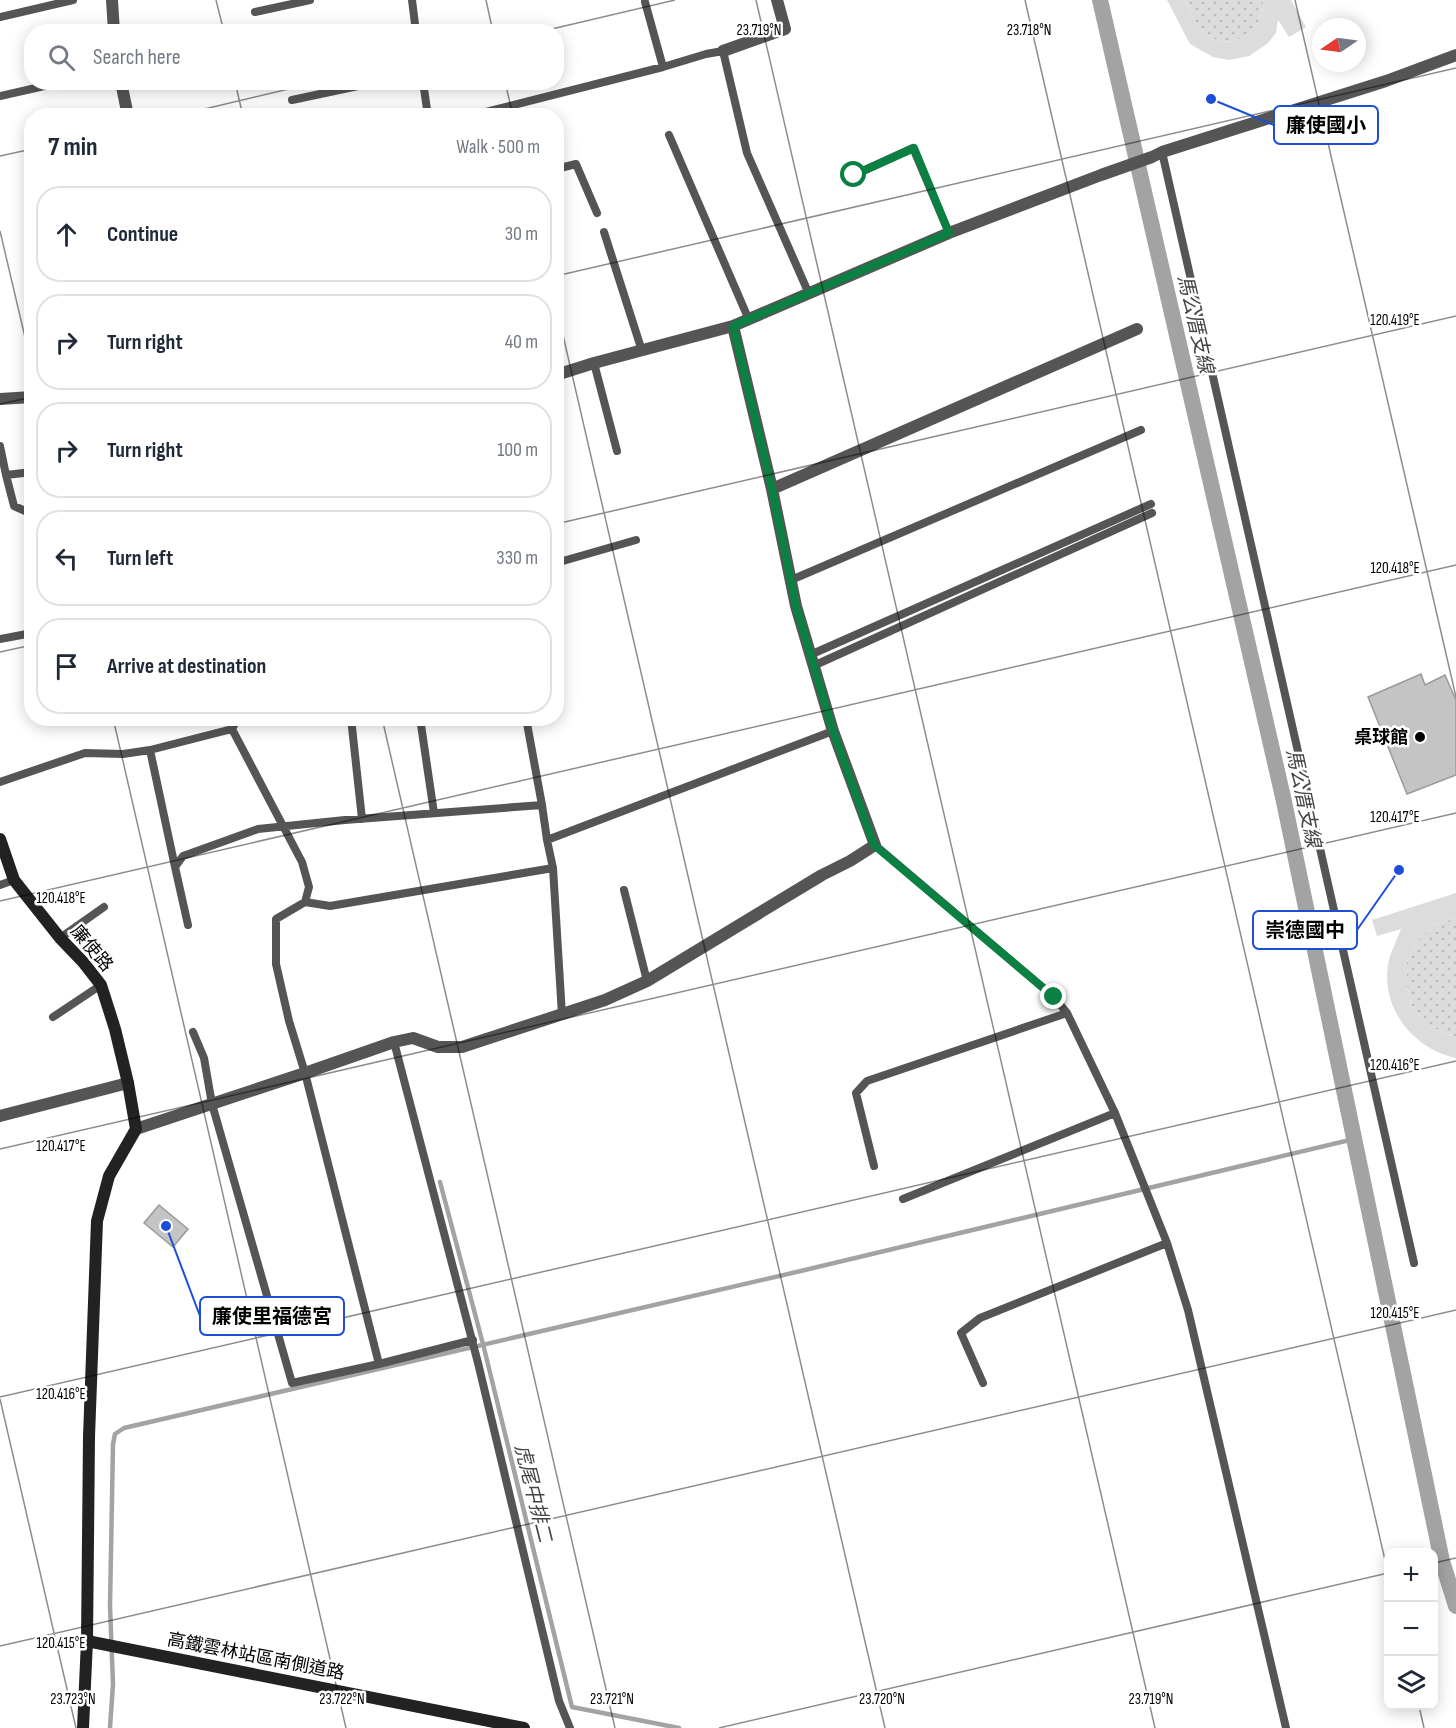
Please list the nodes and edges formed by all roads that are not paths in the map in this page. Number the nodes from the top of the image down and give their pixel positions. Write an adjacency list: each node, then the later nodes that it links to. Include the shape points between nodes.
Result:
1 (73, 0): 8 (lane)
2 (112, 0): 9 (street)
3 (310, 0): 7 (lane)
4 (412, 0): 10 (lane)
5 (777, 0): 11 (street, via 785,29)
6 (645, 2): 13 (lane)
7 (255, 12)
8 (0, 17)
9 (114, 24)
10 (415, 24)
11 (723, 51): 13 (lane); 30 (lane, via 747,153)
12 (1456, 55): 24 (street)
13 (663, 67): 22 (lane)
14 (27, 90): 18 (lane)
15 (123, 90): 20 (street)
16 (337, 90): 19 (lane)
17 (424, 90): 21 (lane)
18 (0, 96)
19 (292, 99)
20 (126, 108)
21 (427, 108)
22 (502, 108)
23 (669, 135): 31 (lane)
24 (1157, 155): 29 (street); 94 (lane)
25 (564, 167): 27 (lane, via 576,164)
26 (854, 175): 29 (lane, via 914,148)
27 (597, 213)
28 (604, 232): 34 (lane)
29 (949, 233): 30 (street)
30 (809, 294): 31 (street)
31 (749, 320): 32 (street)
32 (733, 326): 34 (street); 44 (street)
33 (1137, 329): 44 (street)
34 (642, 351): 35 (street)
35 (594, 363): 36 (street); 41 (lane)
36 (564, 372)
37 (24, 398): 38 (street)
38 (0, 399)
39 (1141, 430): 50 (lane)
40 (0, 446): 43 (lane)
41 (617, 451)
42 (24, 473): 43 (lane)
43 (6, 475): 46 (lane, via 14,506)
44 (772, 489): 50 (street)
45 (1151, 504): 53 (lane)
46 (24, 510)
47 (1152, 513): 53 (lane)
48 (636, 540): 49 (lane)
49 (564, 561)
50 (791, 580): 53 (street)
51 (24, 634): 52 (lane)
52 (0, 639)
53 (812, 660): 59 (street)
54 (234, 726): 58 (lane)
55 (352, 726): 64 (lane)
56 (421, 726): 63 (lane)
57 (527, 726): 62 (lane)
58 (232, 729): 60 (lane); 65 (lane)
59 (833, 731): 67 (lane); 68 (street)
60 (150, 750): 61 (lane, via 85,753); 69 (lane)
61 (0, 782)
62 (542, 805): 63 (lane); 67 (lane)
63 (434, 813): 64 (lane)
64 (362, 819): 65 (lane)
65 (284, 825): 69 (lane, via 258,829 183,856); 74 (lane, via 309,887)
66 (0, 839): 71 (street, 廉使路)
67 (547, 840): 70 (lane)
68 (874, 845): 78 (street); 80 (lane, via 1054,997)
69 (175, 867): 76 (lane)
70 (553, 868): 74 (lane, via 330,906); 81 (lane)
71 (14, 880): 72 (lane); 77 (street, 廉使路)
72 (0, 885)
73 (624, 890): 78 (lane)
74 (305, 902): 85 (lane, via 276,919 276,964)
75 (104, 907): 77 (lane)
76 (188, 926)
77 (60, 938): 79 (street, 廉使路)
78 (646, 981): 81 (street)
79 (101, 985): 82 (lane); 86 (street, 廉使路)
80 (1067, 1013): 88 (lane); 91 (lane, via 867,1081 856,1093)
81 (562, 1015): 84 (street, via 462,1047 438,1047 413,1038)
82 (53, 1017)
83 (193, 1032): 87 (lane, via 204,1058)
84 (394, 1042): 85 (street); 95 (lane)
85 (304, 1073): 87 (street); 96 (lane)
86 (128, 1083): 89 (street); 90 (street, 廉使路)
87 (212, 1104): 90 (street); 96 (lane, via 292,1383)
88 (1115, 1113): 92 (lane); 93 (lane)
89 (0, 1116)
90 (136, 1129): 98 (street, via 109,1176 97,1221)
91 (874, 1166)
92 (903, 1199)
93 (1167, 1243): 97 (lane, via 980,1318 961,1332); 102 (lane, via 1188,1310)
94 (1414, 1263)
95 (473, 1340): 96 (lane); 101 (lane, via 559,1701)
96 (379, 1364)
97 (983, 1383)
98 (87, 1641): 99 (street); 100 (street, 高鐵雲林站區南側道路)
99 (83, 1728)
100 (524, 1728)
101 (570, 1728)
102 (1286, 1728)

